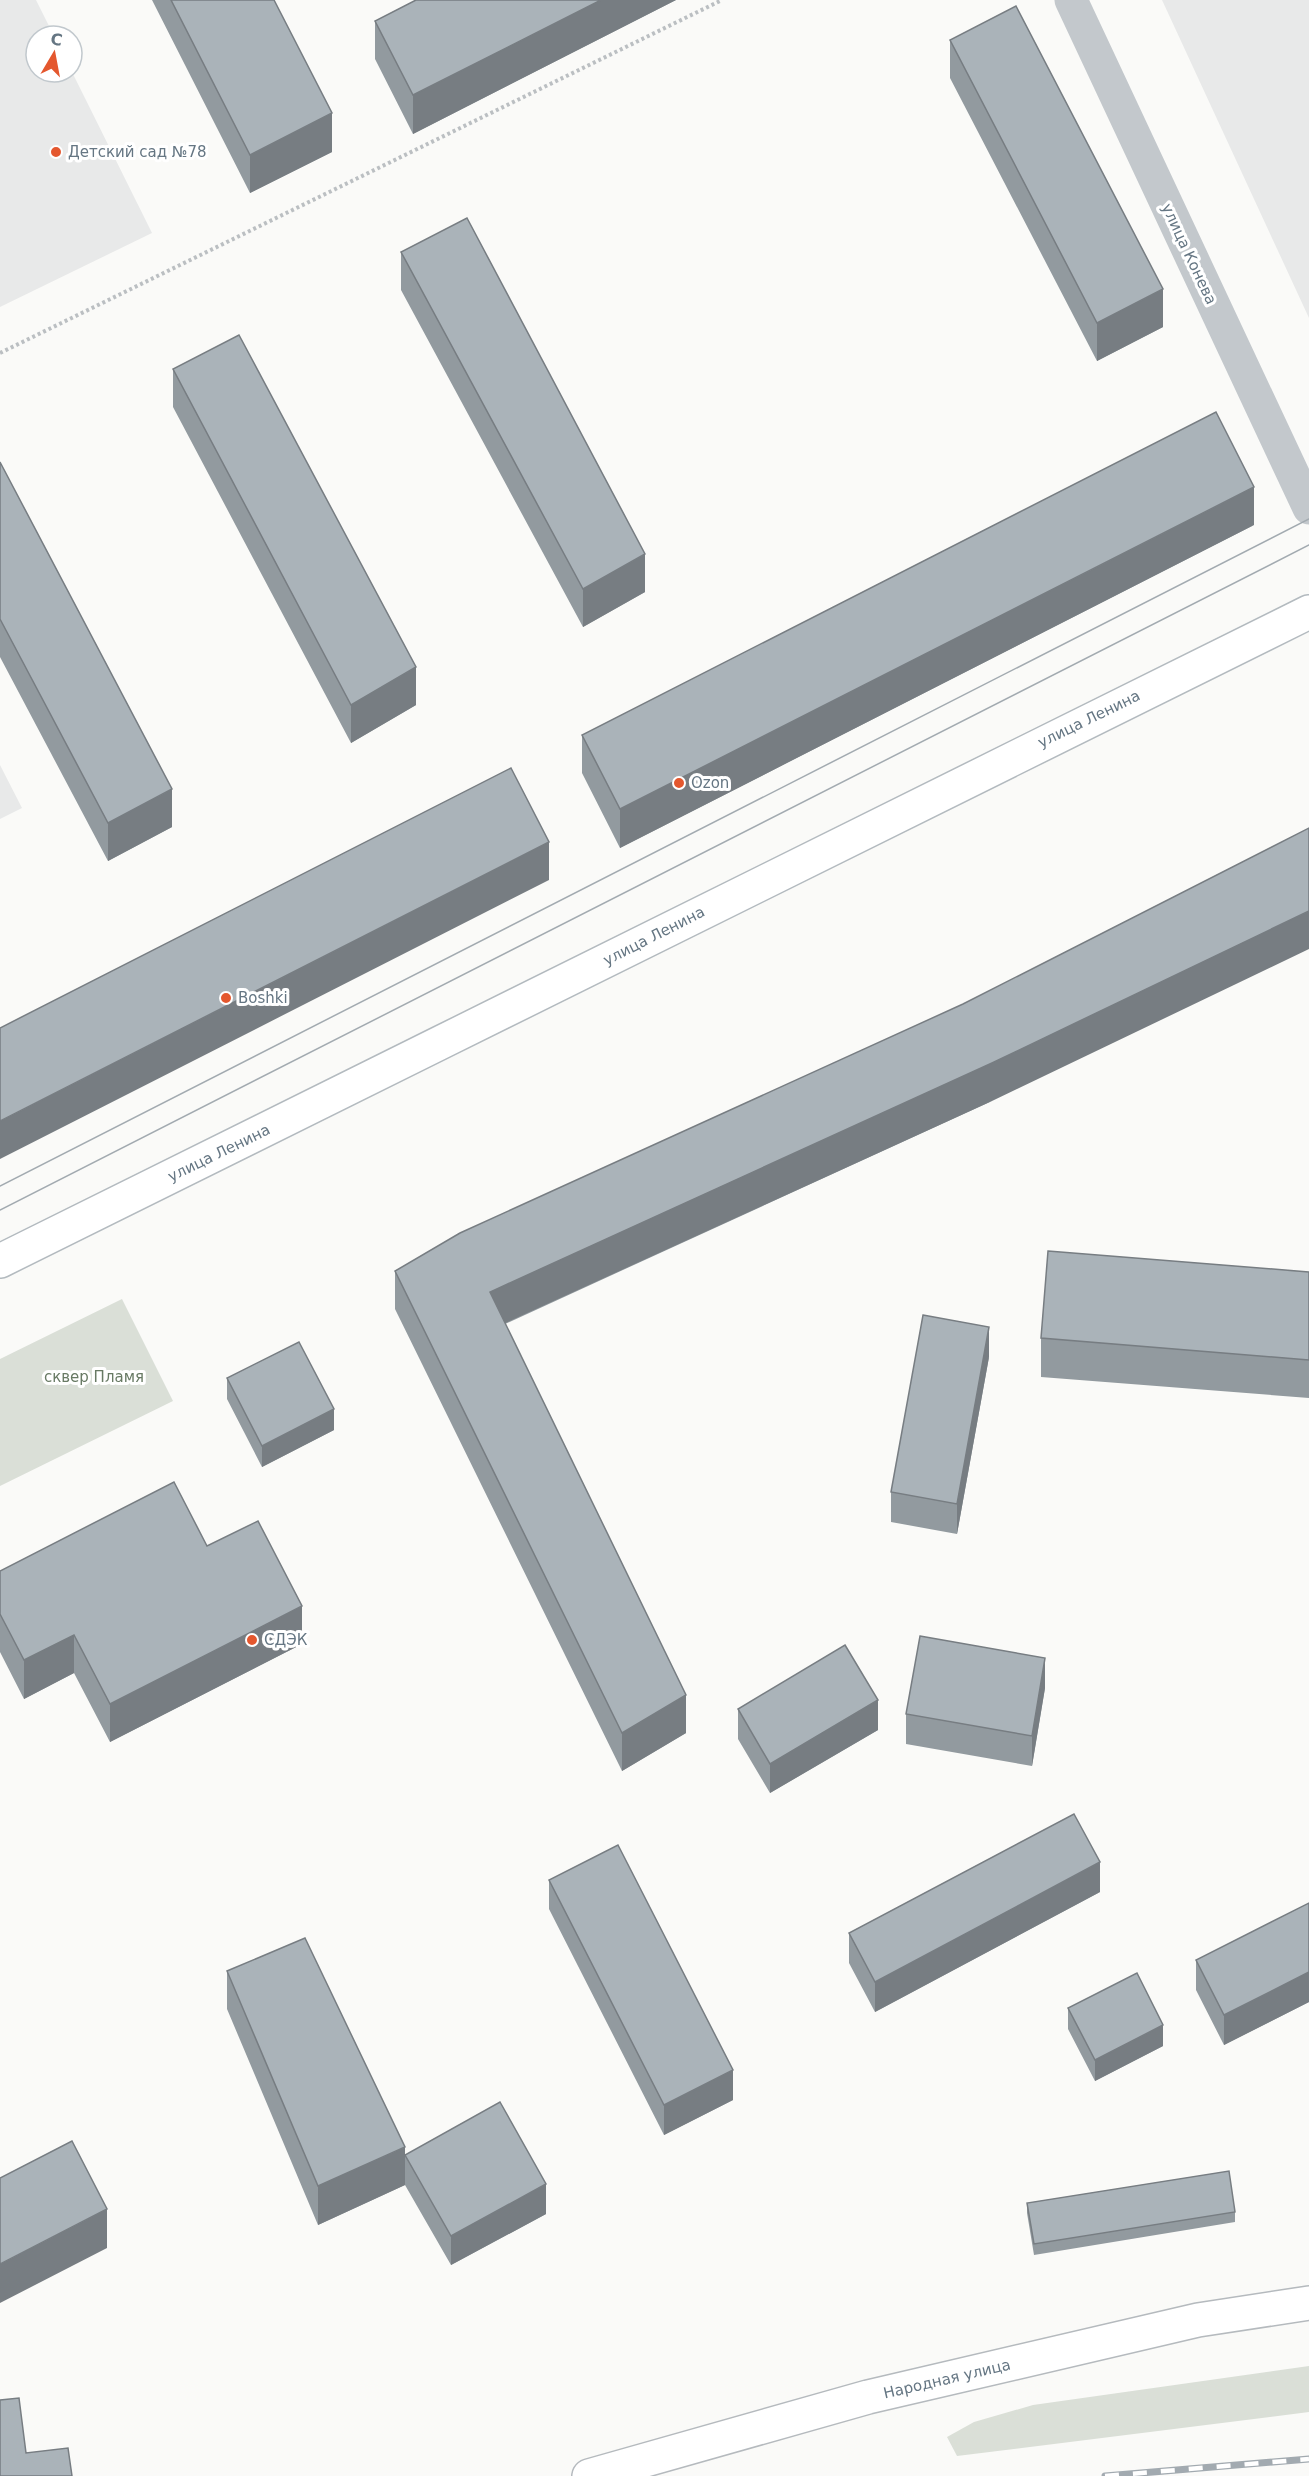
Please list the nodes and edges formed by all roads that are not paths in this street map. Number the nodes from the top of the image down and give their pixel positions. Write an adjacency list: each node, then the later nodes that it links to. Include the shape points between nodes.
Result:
1 (1071, 0): 2 (street, улица Конева)
2 (1309, 508)
3 (1309, 612): 4 (main road, улица Ленина)
4 (0, 1261)
5 (1309, 2303): 6 (main road, Народная улица, via 1198,2320 868,2397)
6 (589, 2476)

